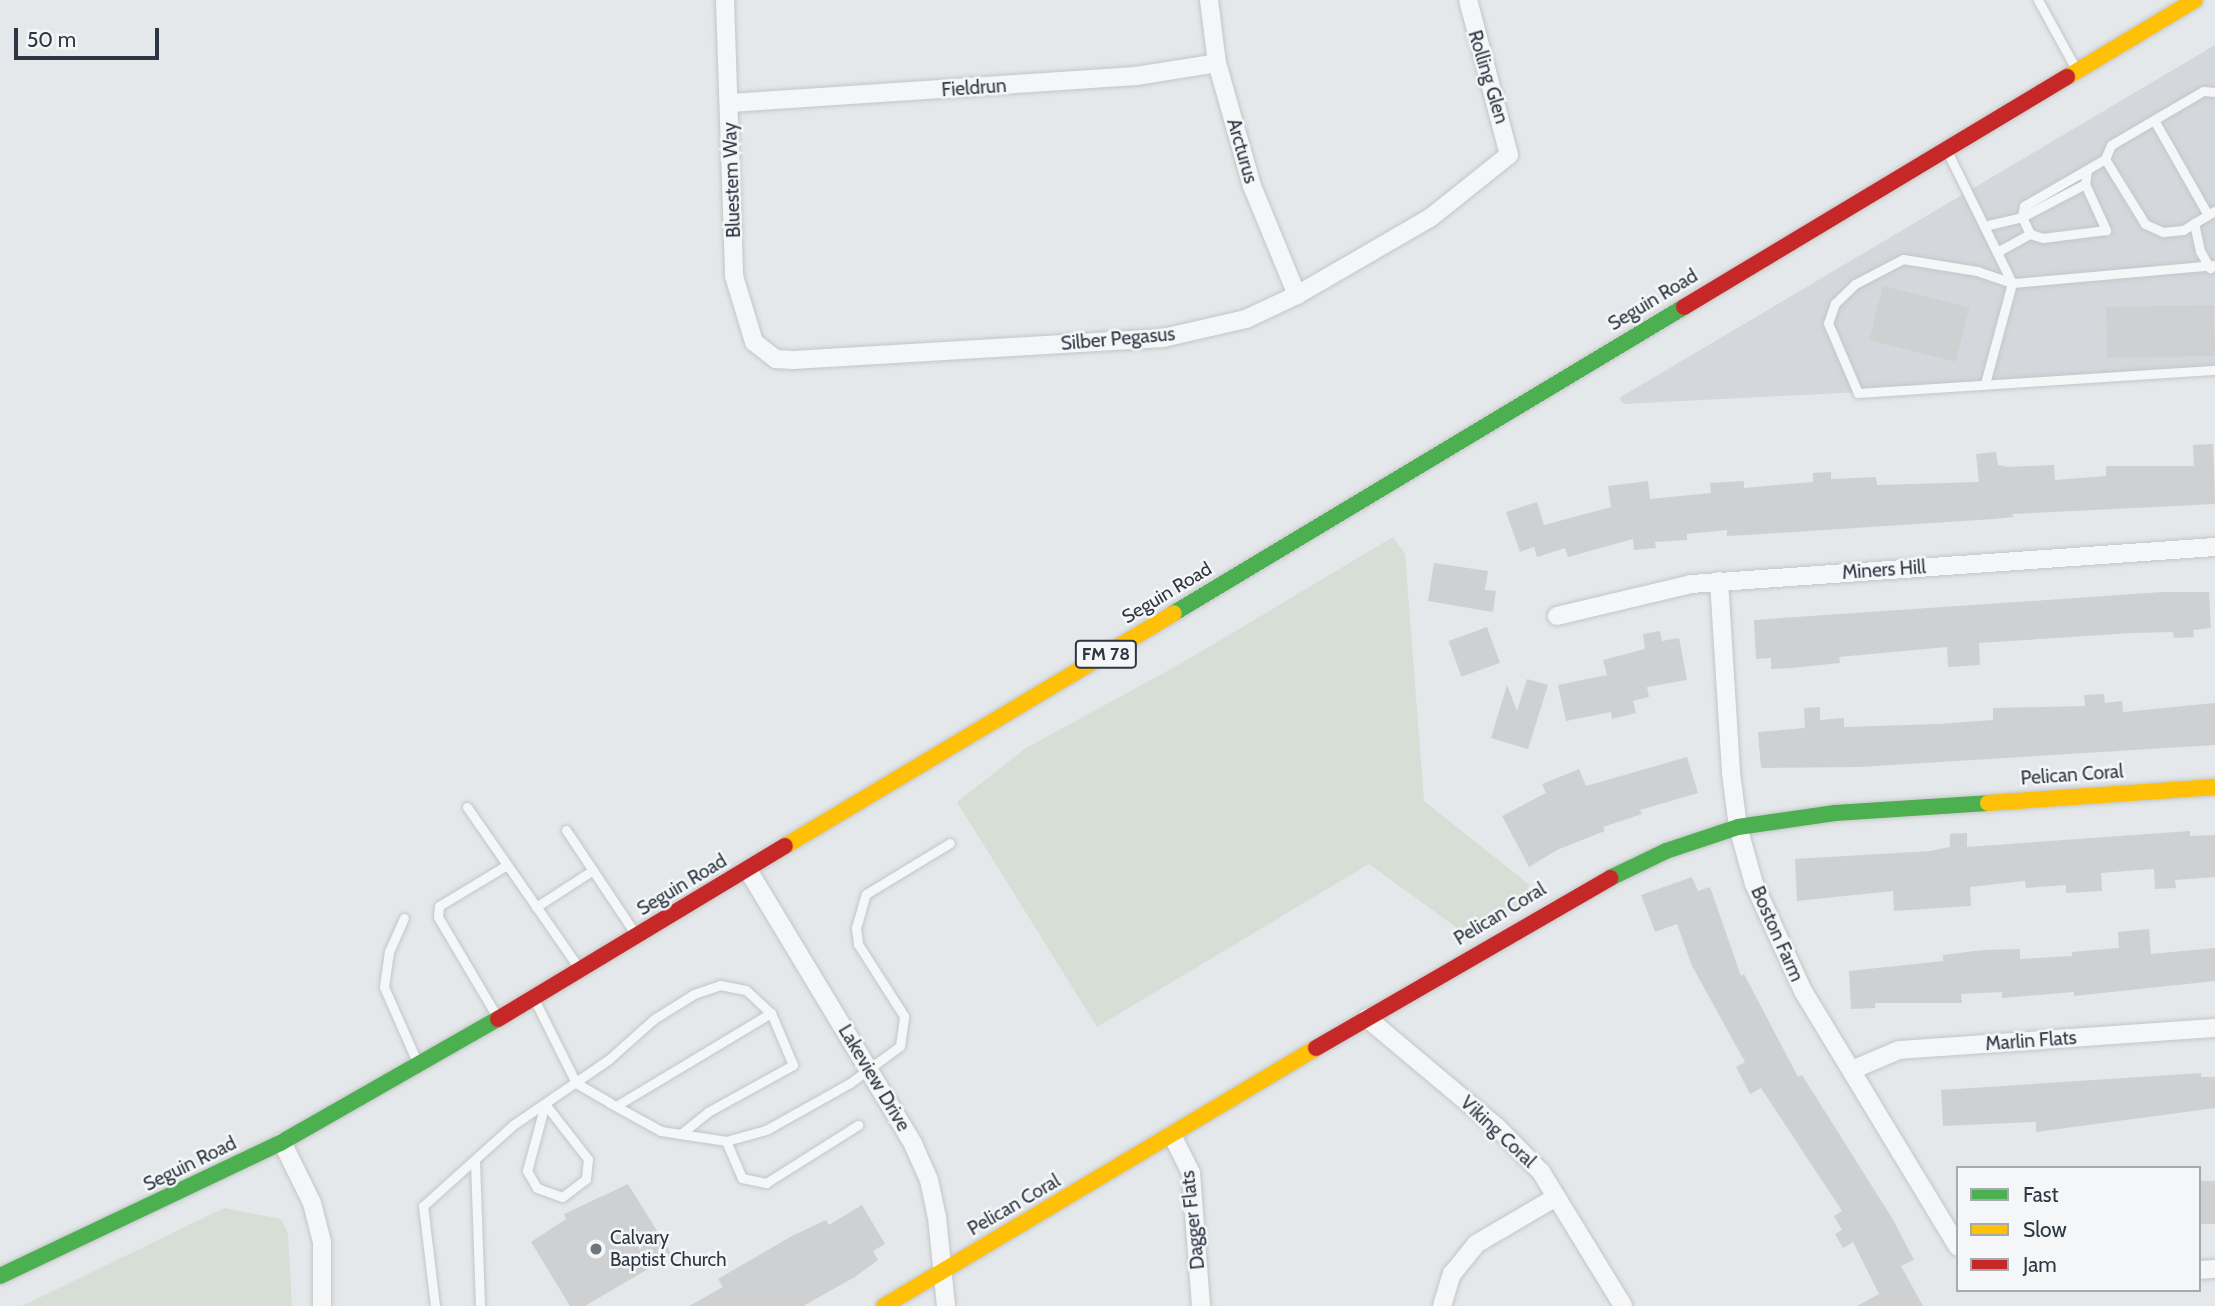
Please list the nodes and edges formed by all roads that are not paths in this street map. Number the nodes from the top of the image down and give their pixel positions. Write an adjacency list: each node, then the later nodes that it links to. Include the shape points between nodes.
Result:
1 (725, 0): 9 (street, Bluestem Way)
2 (1209, 0): 6 (street, Arcturus)
3 (1468, 0): 12 (street, Rolling Glen)
4 (2038, 0): 7 (lane)
5 (2195, 0): 7 (main road, Seguin Road / FM 78)
6 (1217, 63): 9 (street, Fieldrun, via 1136,76); 24 (street, Arcturus, via 1252,186)
7 (2077, 70): 11 (main road, Seguin Road / FM 78)
8 (2215, 93): 10 (lane, via 2203,91)
9 (730, 103): 25 (street, Bluestem Way, via 734,276 745,321)
10 (2154, 120): 13 (lane, via 2111,145); 16 (lane)
11 (1946, 148): 19 (lane); 38 (main road, Seguin Road / FM 78)
12 (1509, 155): 24 (street, Silber Pegasus, via 1430,218)
13 (2105, 159): 14 (lane); 18 (lane, via 2145,224 2162,232 2183,230)
14 (2087, 170): 15 (lane); 17 (lane, via 2024,206)
15 (2085, 184): 17 (lane); 20 (lane, via 2106,230 2043,238)
16 (2211, 213): 18 (lane)
17 (2022, 217): 19 (lane); 20 (lane)
18 (2194, 223): 22 (lane, via 2200,251)
19 (1984, 226): 21 (lane)
20 (2030, 234): 21 (lane)
21 (1997, 252): 23 (lane)
22 (2213, 267): 23 (lane)
23 (2012, 283): 27 (lane); 27 (lane, via 1964,268 1903,259 1855,284 1835,303 1828,323 1858,393)
24 (1297, 295): 25 (street, Silber Pegasus, via 1246,319 1163,338 793,360)
25 (764, 353)
26 (2215, 370): 27 (lane)
27 (1985, 384)
28 (2215, 547): 29 (street, Miners Hill)
29 (1718, 581): 30 (street, Miners Hill, via 1664,587); 33 (street, Boston Farm)
30 (1557, 616)
31 (2215, 787): 33 (main road, Pelican Coral, via 1835,813)
32 (467, 807): 36 (lane)
33 (1738, 827): 45 (main road, Pelican Coral, via 1666,851 1575,894); 50 (street, Boston Farm, via 1754,884 1783,954)
34 (566, 830): 37 (lane)
35 (950, 843): 49 (lane, via 866,894 856,928 858,944 904,1016 905,1032 900,1046)
36 (507, 864): 39 (lane); 46 (lane, via 439,906 438,917)
37 (593, 870): 39 (lane); 41 (lane)
38 (748, 870): 41 (main road, Seguin Road / FM 78); 49 (street, Lakeview Drive)
39 (536, 907): 42 (lane)
40 (404, 918): 48 (lane, via 388,951 384,987)
41 (637, 936): 42 (main road, Seguin Road / FM 78)
42 (580, 970): 43 (main road, Seguin Road / FM 78)
43 (533, 998): 46 (main road, Seguin Road / FM 78); 51 (lane)
44 (771, 1013): 51 (lane, via 746,990 720,985 707,989 654,1019); 53 (lane); 55 (lane, via 793,1065 708,1112)
45 (1367, 1018): 56 (main road, Pelican Coral); 60 (street, Viking Coral, via 1520,1149)
46 (498, 1019): 48 (main road, Seguin Road / FM 78)
47 (2215, 1028): 50 (street, Marlin Flats, via 1899,1050)
48 (419, 1066): 58 (main road, Seguin Road / FM 78)
49 (869, 1070): 57 (lane, via 766,1130); 62 (street, Lakeview Drive, via 929,1180)
50 (1852, 1070): 61 (street, Boston Farm)
51 (576, 1083): 52 (lane); 53 (lane)
52 (544, 1104): 52 (lane, via 527,1171 537,1188 562,1197 586,1179 588,1159); 59 (lane, via 513,1125)
53 (616, 1106): 55 (lane, via 661,1131)
54 (858, 1125): 57 (lane, via 766,1183 742,1178)
55 (681, 1134): 57 (lane)
56 (1173, 1137): 62 (main road, Pelican Coral); 69 (street, Dagger Flats, via 1191,1173)
57 (726, 1141)
58 (282, 1142): 63 (main road, Seguin Road / FM 78); 64 (street, via 312,1203 321,1242)
59 (475, 1162): 65 (lane, via 424,1206); 66 (lane)
60 (1556, 1197): 70 (street, via 1476,1244 1452,1275); 71 (street, Viking Coral)
61 (1956, 1244)
62 (944, 1270): 67 (main road, Pelican Coral); 68 (street, Lakeview Drive)
63 (0, 1276)
64 (322, 1306)
65 (435, 1306)
66 (480, 1306)
67 (884, 1306)
68 (946, 1306)
69 (1200, 1306)
70 (1442, 1306)
71 (1623, 1306)

